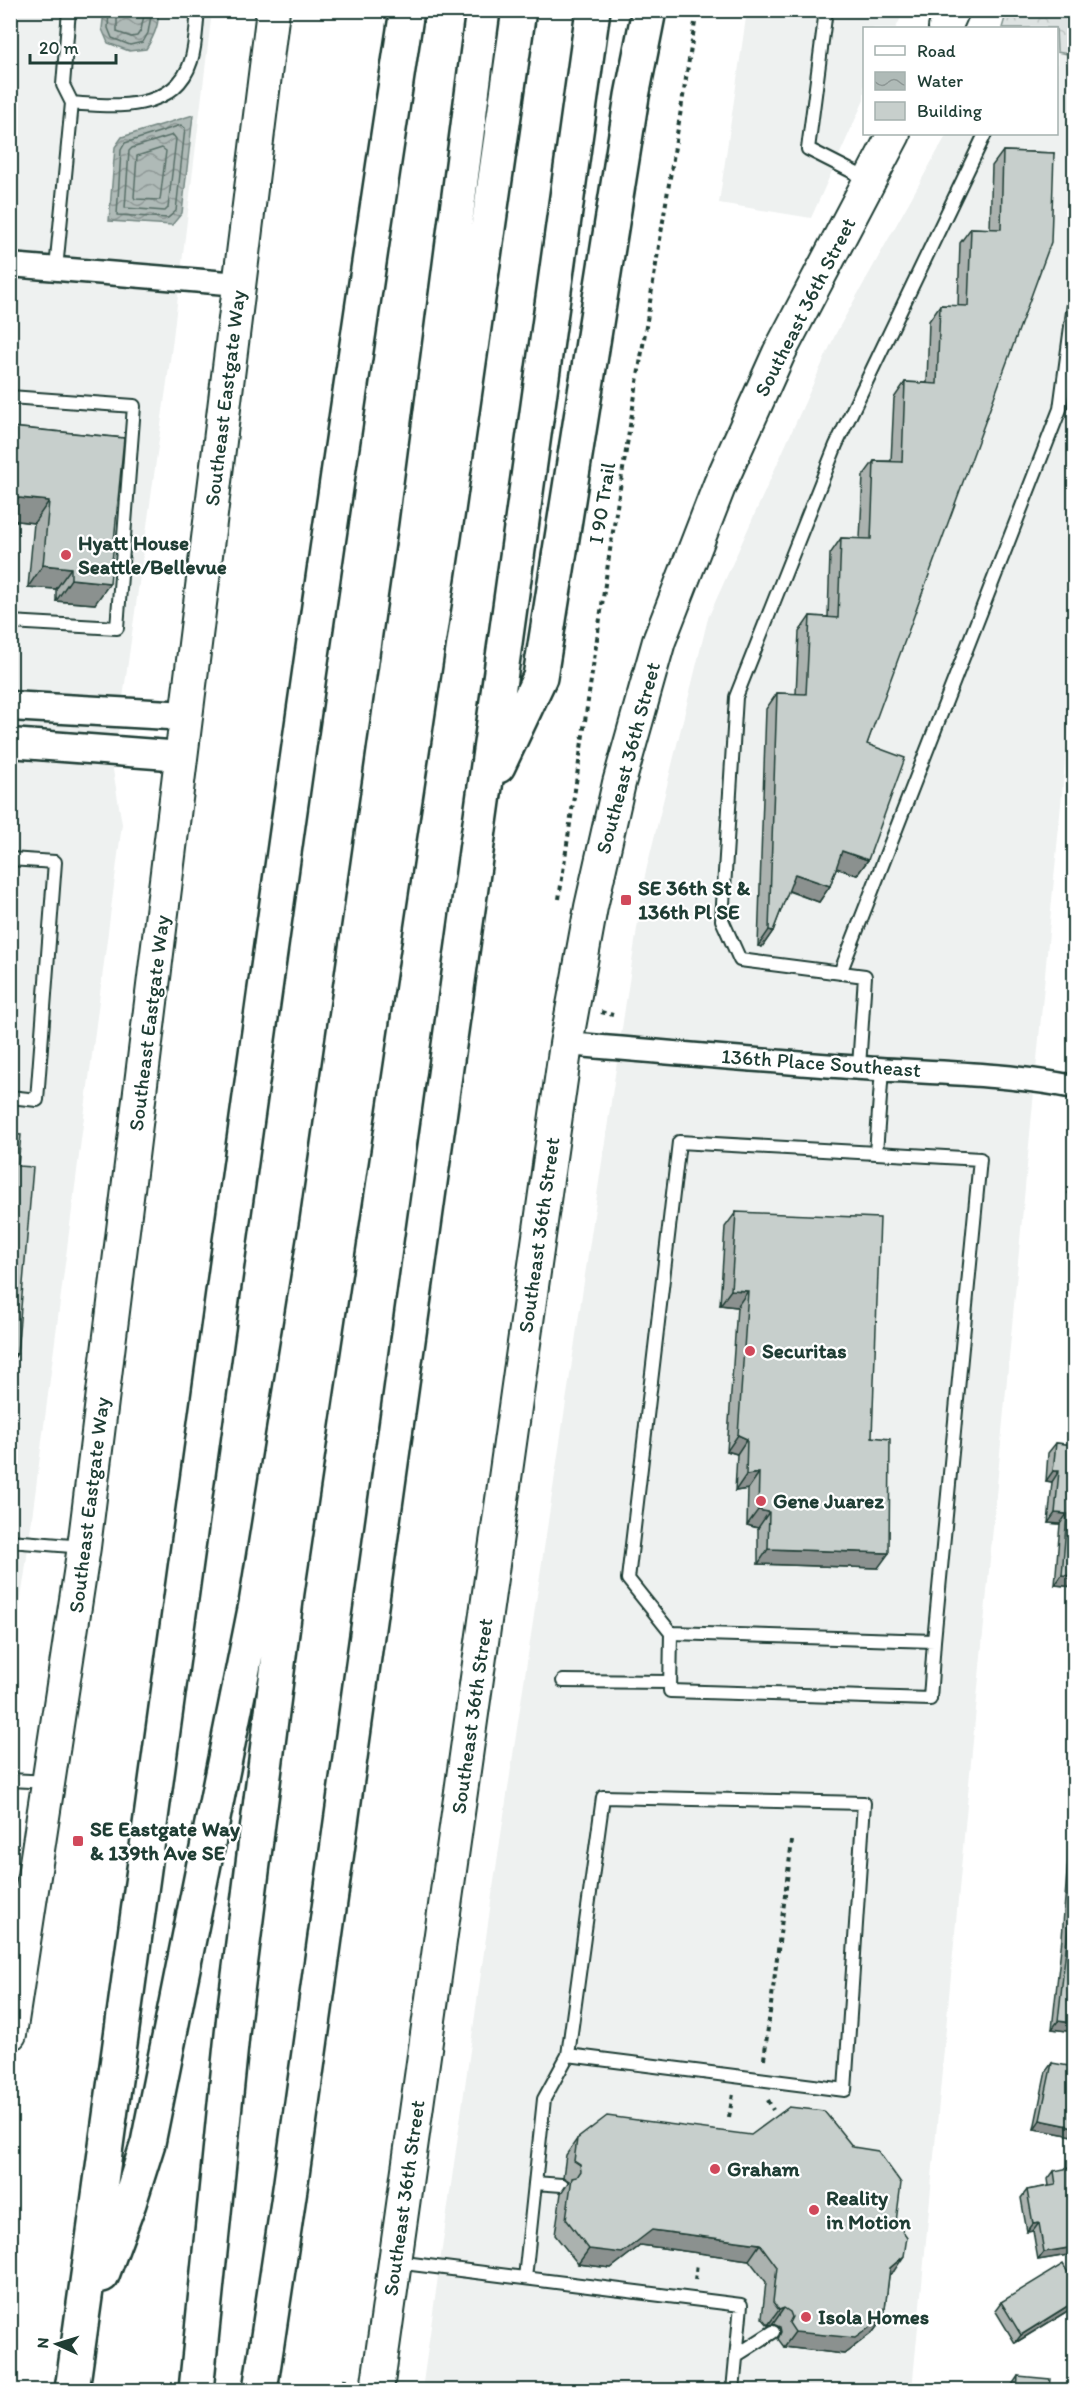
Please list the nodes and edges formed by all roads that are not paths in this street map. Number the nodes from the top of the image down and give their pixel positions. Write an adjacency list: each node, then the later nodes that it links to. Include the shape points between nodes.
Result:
1 (69, 10): 13 (lane, via 63,85)
2 (198, 10): 13 (lane, via 190,63 183,77 160,97 146,103 109,106)
3 (273, 10): 20 (main road, Southeast Eastgate Way)
4 (392, 10): 16 (highway)
5 (407, 10): 16 (highway)
6 (483, 10): 51 (highway, via 416,526 324,1175 256,1604 147,2143)
7 (519, 10): 55 (highway, via 287,1592 234,2015)
8 (592, 10): 28 (highway)
9 (649, 10): 28 (highway, via 540,677)
10 (826, 10): 17 (lane, via 808,149)
11 (953, 10): 12 (main road)
12 (945, 27)
13 (72, 103): 19 (lane)
14 (893, 135): 17 (main road, Southeast 36th Street)
15 (985, 135): 30 (lane, via 836,445 736,697 722,920 740,960)
16 (382, 177): 51 (highway, via 237,1183)
17 (869, 180): 31 (main road, Southeast 36th Street, via 778,353 720,484 659,641 616,794)
18 (10, 265): 19 (street)
19 (56, 269): 20 (street)
20 (239, 284): 25 (main road, Southeast Eastgate Way)
21 (1074, 304): 30 (lane, via 1060,409)
22 (10, 397): 23 (lane, via 134,406 117,628)
23 (10, 622)
24 (10, 706): 25 (street)
25 (187, 716): 27 (main road, Southeast Eastgate Way)
26 (10, 743): 27 (street)
27 (182, 756): 38 (main road, Southeast Eastgate Way)
28 (485, 795): 56 (highway)
29 (10, 859): 35 (lane, via 55,862 37,1100)
30 (840, 973): 32 (lane, via 865,976)
31 (566, 1044): 32 (street, 136th Place Southeast); 49 (main road, Southeast 36th Street)
32 (859, 1067): 33 (street, 136th Place Southeast)
33 (882, 1069): 34 (street, 136th Place Southeast, via 1007,1076); 36 (lane)
34 (1074, 1087)
35 (10, 1097)
36 (876, 1153): 39 (lane, via 679,1142 628,1579); 40 (lane, via 980,1159)
37 (10, 1541): 38 (lane)
38 (84, 1547): 44 (main road, Southeast Eastgate Way)
39 (671, 1633): 40 (lane); 42 (lane)
40 (934, 1641): 42 (lane, via 930,1699 670,1691)
41 (563, 1681): 42 (lane)
42 (670, 1682)
43 (10, 1780): 44 (lane)
44 (50, 1782): 45 (main road, Southeast Eastgate Way)
45 (10, 2034)
46 (568, 2055): 46 (lane, via 845,2090 864,1803 603,1797); 47 (lane, via 544,2099)
47 (535, 2182): 48 (lane); 50 (lane)
48 (562, 2185)
49 (394, 2262): 50 (lane); 57 (main road, Southeast 36th Street)
50 (525, 2278): 53 (lane, via 741,2305)
51 (81, 2331): 54 (highway)
52 (773, 2332): 53 (lane)
53 (737, 2355): 58 (lane)
54 (72, 2391)
55 (196, 2391)
56 (260, 2391)
57 (377, 2391)
58 (734, 2391)

